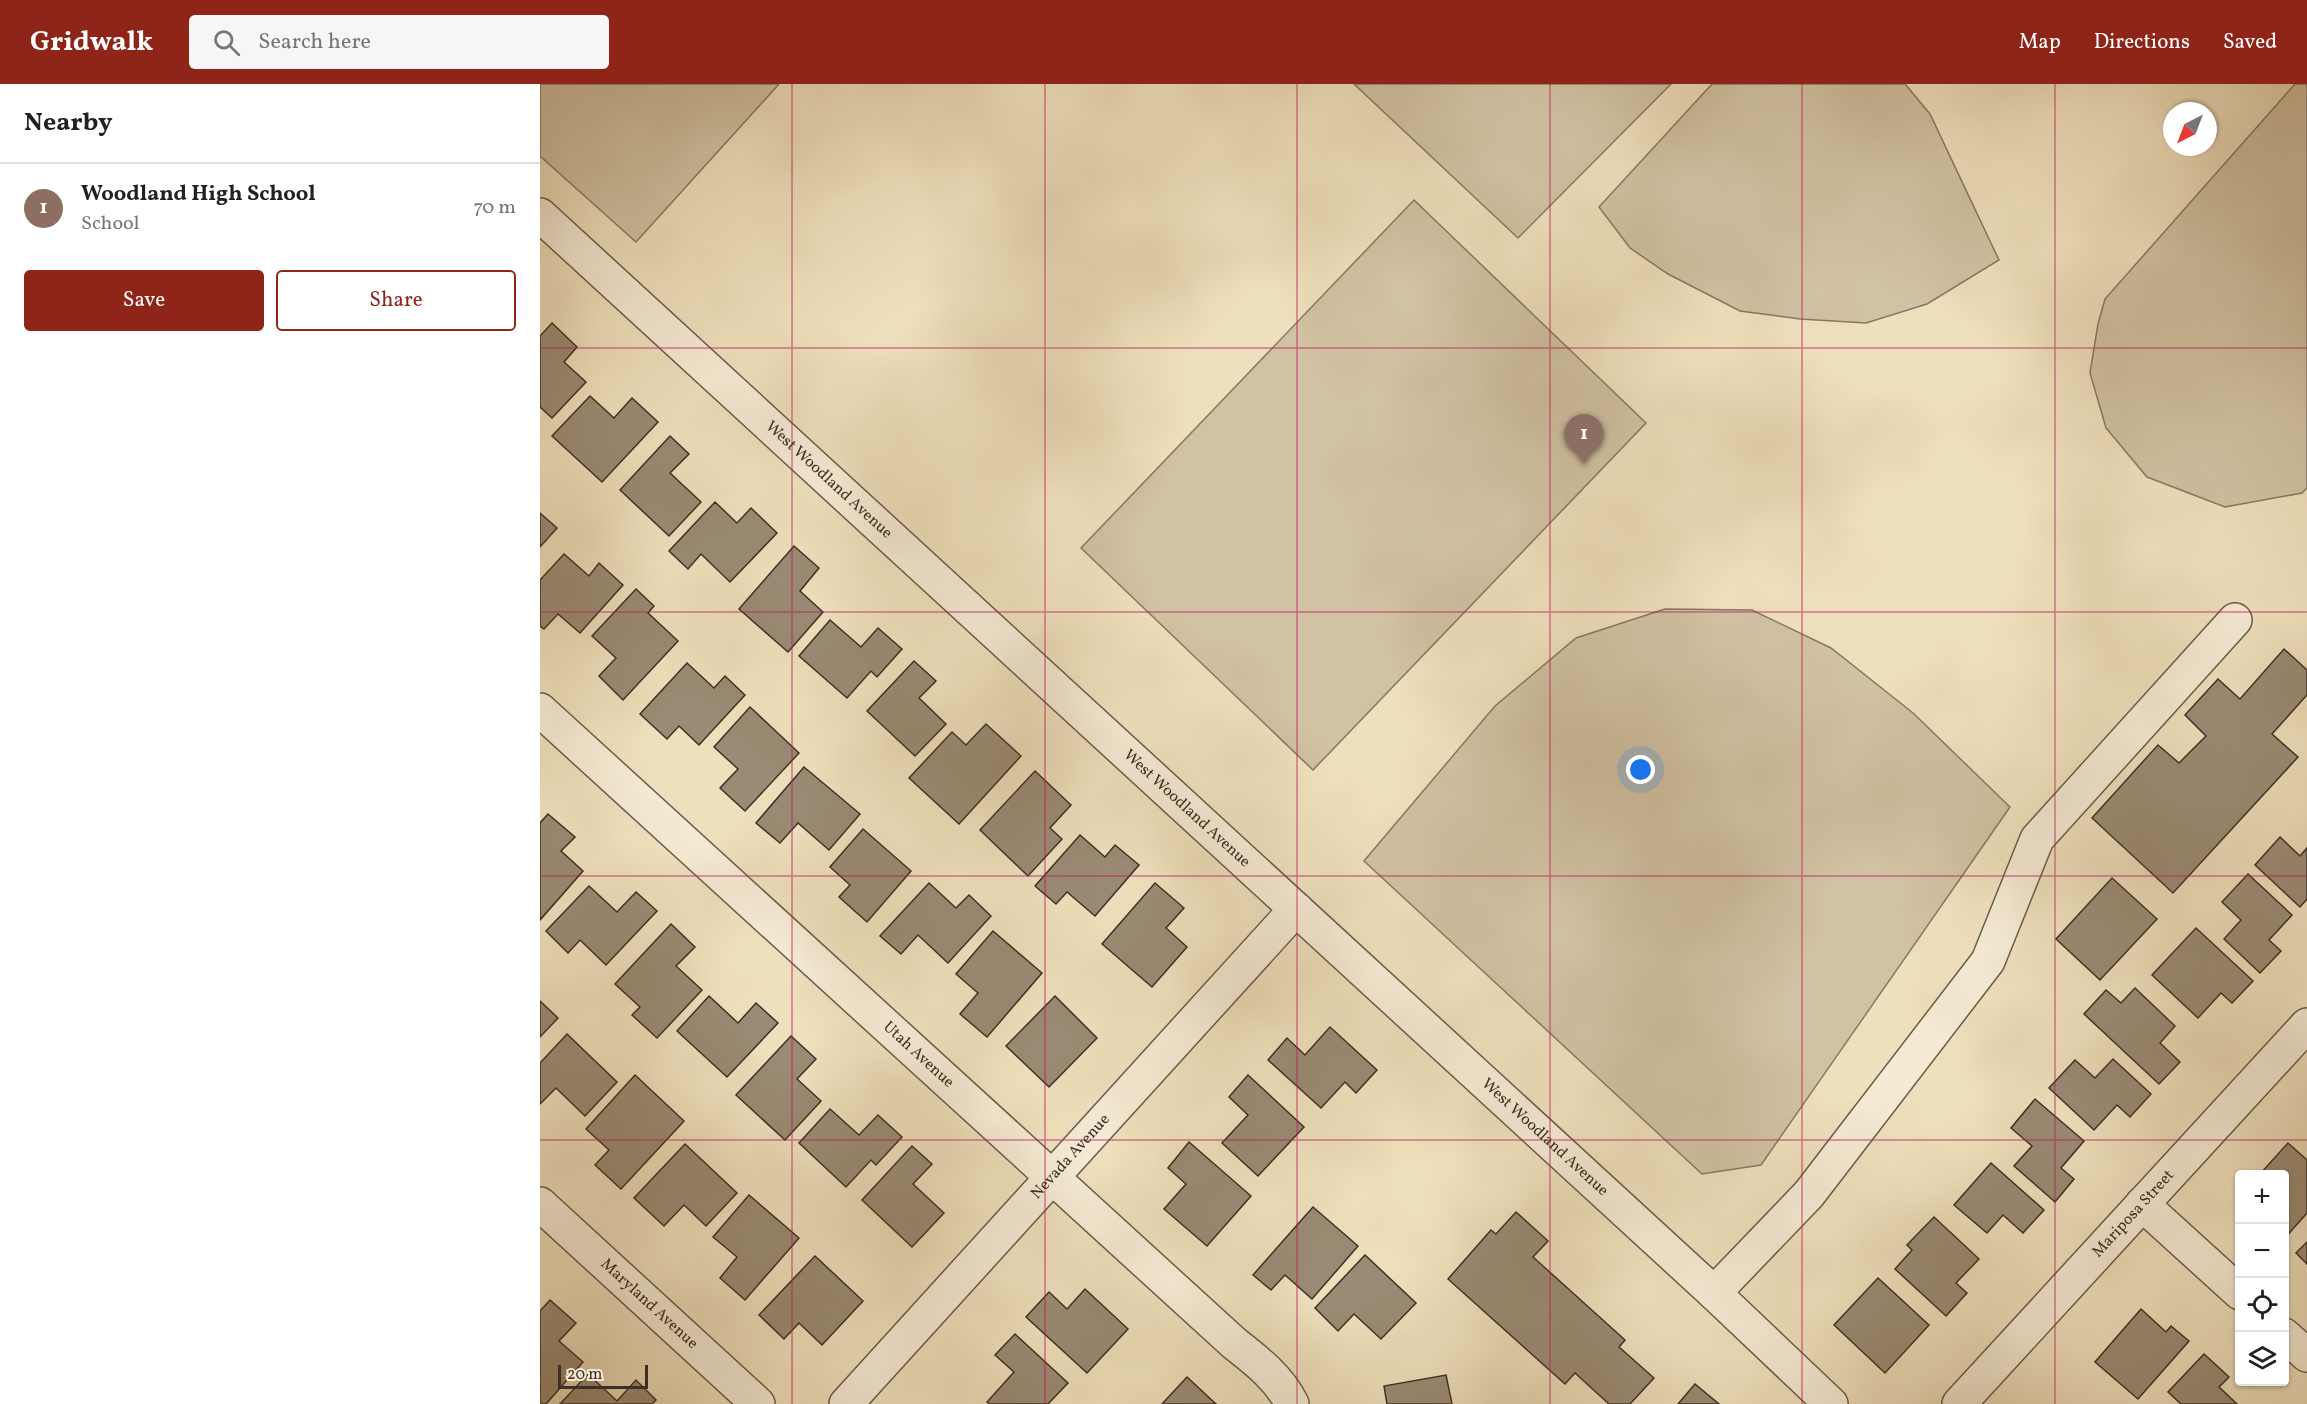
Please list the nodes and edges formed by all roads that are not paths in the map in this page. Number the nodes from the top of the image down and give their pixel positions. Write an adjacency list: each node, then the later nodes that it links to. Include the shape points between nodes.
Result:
1 (540, 215): 4 (street, West Woodland Avenue)
2 (2235, 620): 10 (street, via 2037,839 1988,961 1809,1194)
3 (540, 710): 6 (street, Utah Avenue)
4 (1296, 909): 6 (street, Nevada Avenue); 10 (street, West Woodland Avenue)
5 (2307, 1025): 8 (street, Mariposa Street)
6 (1053, 1178): 14 (street, Nevada Avenue); 15 (street, Utah Avenue, via 1265,1368)
7 (540, 1204): 13 (street, Maryland Avenue)
8 (2142, 1204): 9 (street); 17 (street, Mariposa Street)
9 (2235, 1288)
10 (1714, 1293): 16 (street, West Woodland Avenue)
11 (2289, 1339): 12 (street)
12 (2307, 1355)
13 (758, 1404)
14 (846, 1404)
15 (1292, 1404)
16 (1831, 1404)
17 (1959, 1404)

